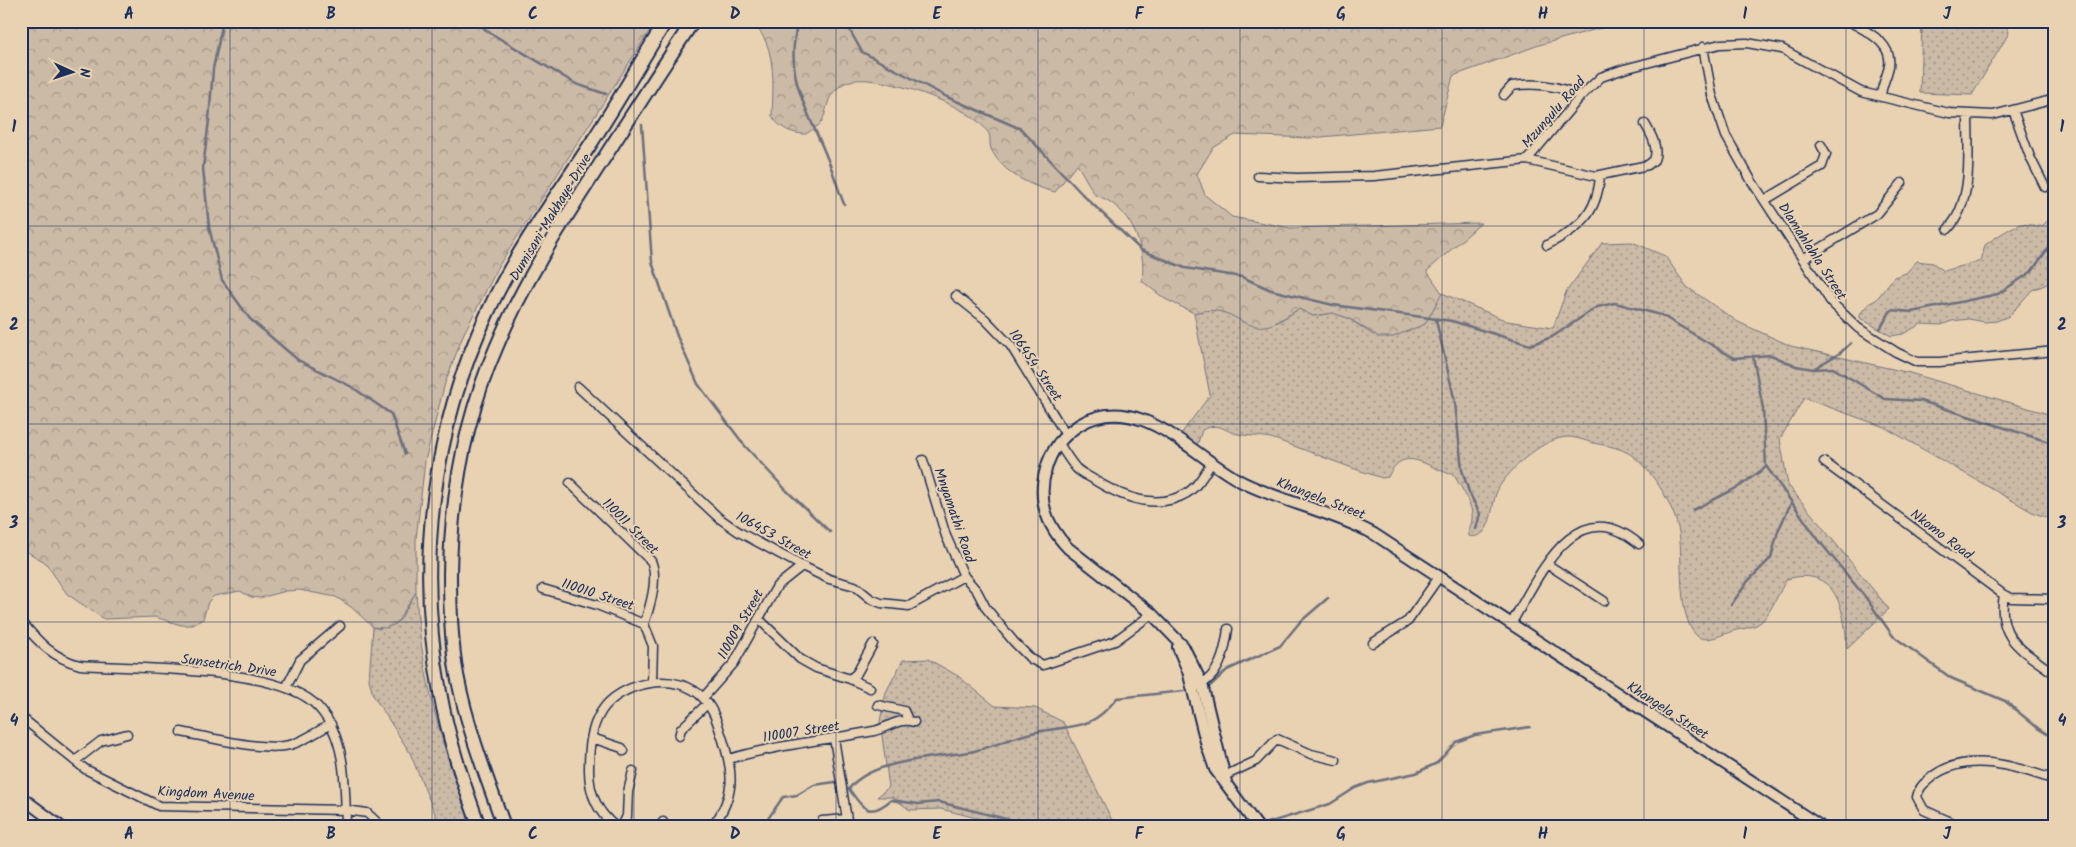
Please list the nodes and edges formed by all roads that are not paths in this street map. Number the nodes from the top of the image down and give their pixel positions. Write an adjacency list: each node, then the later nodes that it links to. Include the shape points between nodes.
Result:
1 (666, 21): 78 (main road, Dumisani Makhaye Drive, via 507,274 474,342 447,426 431,514 429,607 433,651 448,731)
2 (693, 21): 79 (main road, Dumisani Makhaye Drive, via 548,244 522,292 485,374 464,449 451,531 453,642 466,714)
3 (1849, 21): 7 (street, via 1875,36 1885,48 1889,63)
4 (1703, 47): 6 (street, Mzungulu Road, via 1607,74); 7 (street, Mzungulu Road, via 1737,42 1782,49 1852,88); 18 (street, Dlamahlahla Street, via 1718,118 1738,159)
5 (1504, 95): 6 (street, via 1512,86 1539,83 1551,84)
6 (1581, 96): 13 (street, Mzungulu Road)
7 (1881, 97): 10 (street, Mzungulu Road)
8 (2055, 99): 9 (street, Mzungulu Road)
9 (2013, 110): 10 (street, Mzungulu Road, via 1993,115); 17 (street)
10 (1968, 115): 19 (street, via 1964,200 1959,215)
11 (1645, 124): 15 (street, via 1654,145 1654,160 1648,165)
12 (1821, 145): 18 (street, via 1826,154 1822,166)
13 (1527, 160): 14 (street, Mzungulu Road, via 1374,176); 15 (street)
14 (1258, 176)
15 (1600, 176): 20 (street, via 1597,199 1586,218)
16 (1902, 183): 21 (street, via 1877,214)
17 (2044, 186)
18 (1765, 200): 21 (street, Dlamahlahla Street)
19 (1948, 229)
20 (1547, 245)
21 (1803, 259): 23 (street, Dlamahlahla Street, via 1838,312 1909,360 1939,362)
22 (956, 296): 25 (street, 106454 Street, via 1012,346)
23 (2055, 351)
24 (578, 387): 32 (street, 106453 Street, via 719,518)
25 (1062, 438): 27 (street, Khangela Street, via 1086,421 1102,416 1133,417 1166,431); 27 (street, 106454 Street, via 1074,464 1083,474 1119,495 1138,500 1166,500 1187,493); 39 (street, Khangela Street, via 1047,464 1042,490 1051,526 1078,557)
26 (923, 460): 33 (street, Mnyamathi Road, via 946,536)
27 (1211, 462): 34 (street, Khangela Street, via 1258,489 1358,526)
28 (1824, 462): 36 (street, Nkomo Road)
29 (570, 483): 42 (street, 110011 Street, via 651,561 654,572)
30 (1639, 544): 31 (street, via 1616,530 1586,530 1569,537)
31 (1547, 564): 38 (street); 43 (street)
32 (802, 566): 33 (street, 106453 Street, via 829,579 855,586 871,599 901,606 916,603); 40 (street, 110009 Street, via 776,586)
33 (964, 576): 39 (street, Mnyamathi Road, via 1014,642 1031,659 1043,665 1115,641)
34 (1439, 577): 43 (street, Khangela Street); 46 (street, via 1408,621)
35 (544, 589): 42 (street, 110010 Street, via 597,604)
36 (2004, 595): 37 (street, Nkomo Road); 48 (street, via 2002,617 2006,633 2012,642)
37 (2055, 599)
38 (1604, 601)
39 (1152, 614): 51 (street, Khangela Street, via 1168,629)
40 (759, 620): 49 (street, via 800,659); 54 (street, 110009 Street, via 734,663)
41 (21, 621): 52 (street, Sunsetrich Drive, via 50,653 67,662 200,671)
42 (644, 624): 50 (street, 110010 Street, via 654,646)
43 (1511, 624): 84 (street, Khangela Street)
44 (340, 626): 52 (street, via 300,660)
45 (1228, 629): 51 (street, via 1220,662 1210,678)
46 (1374, 643)
47 (873, 644): 49 (street, via 857,673)
48 (2055, 674)
49 (850, 679): 53 (street)
50 (652, 681): 54 (street, via 677,685); 61 (street, via 610,700 596,719)
51 (1198, 685): 68 (street, Khangela Street, via 1207,746)
52 (286, 686): 57 (street, Sunsetrich Drive, via 310,699)
53 (870, 688)
54 (705, 701): 60 (street, 110009 Street, via 681,729); 64 (street, via 717,720)
55 (878, 705): 62 (street, 110007 Street, via 898,709 911,721)
56 (21, 717): 66 (street, Kingdom Avenue)
57 (330, 724): 58 (street, via 299,742 285,746 264,746); 71 (street, Sunsetrich Drive, via 343,760)
58 (181, 732)
59 (127, 734): 66 (street, via 101,741)
60 (679, 736)
61 (592, 738): 63 (street); 80 (street, via 590,775 594,799 599,811)
62 (834, 738): 64 (street, 110007 Street, via 776,746); 73 (street)
63 (624, 751)
64 (729, 759): 82 (street, via 730,794)
65 (1336, 760): 68 (street, via 1310,754 1278,740 1256,761)
66 (75, 761): 71 (street, Kingdom Avenue, via 160,806)
67 (633, 771): 81 (street, via 627,816)
68 (1224, 779): 83 (street, Khangela Street)
69 (2055, 780): 74 (street, via 1988,764 1970,762 1947,767 1922,785 1917,797 1924,810)
70 (21, 797): 75 (street)
71 (346, 810): 76 (street, Sunsetrich Drive); 77 (street, Kingdom Avenue, via 367,813)
72 (822, 821): 73 (street)
73 (847, 822)
74 (1953, 823)
75 (60, 826)
76 (346, 826)
77 (381, 826)
78 (479, 826)
79 (504, 826)
80 (616, 826)
81 (622, 826)
82 (714, 826)
83 (1257, 826)
84 (1820, 826)

